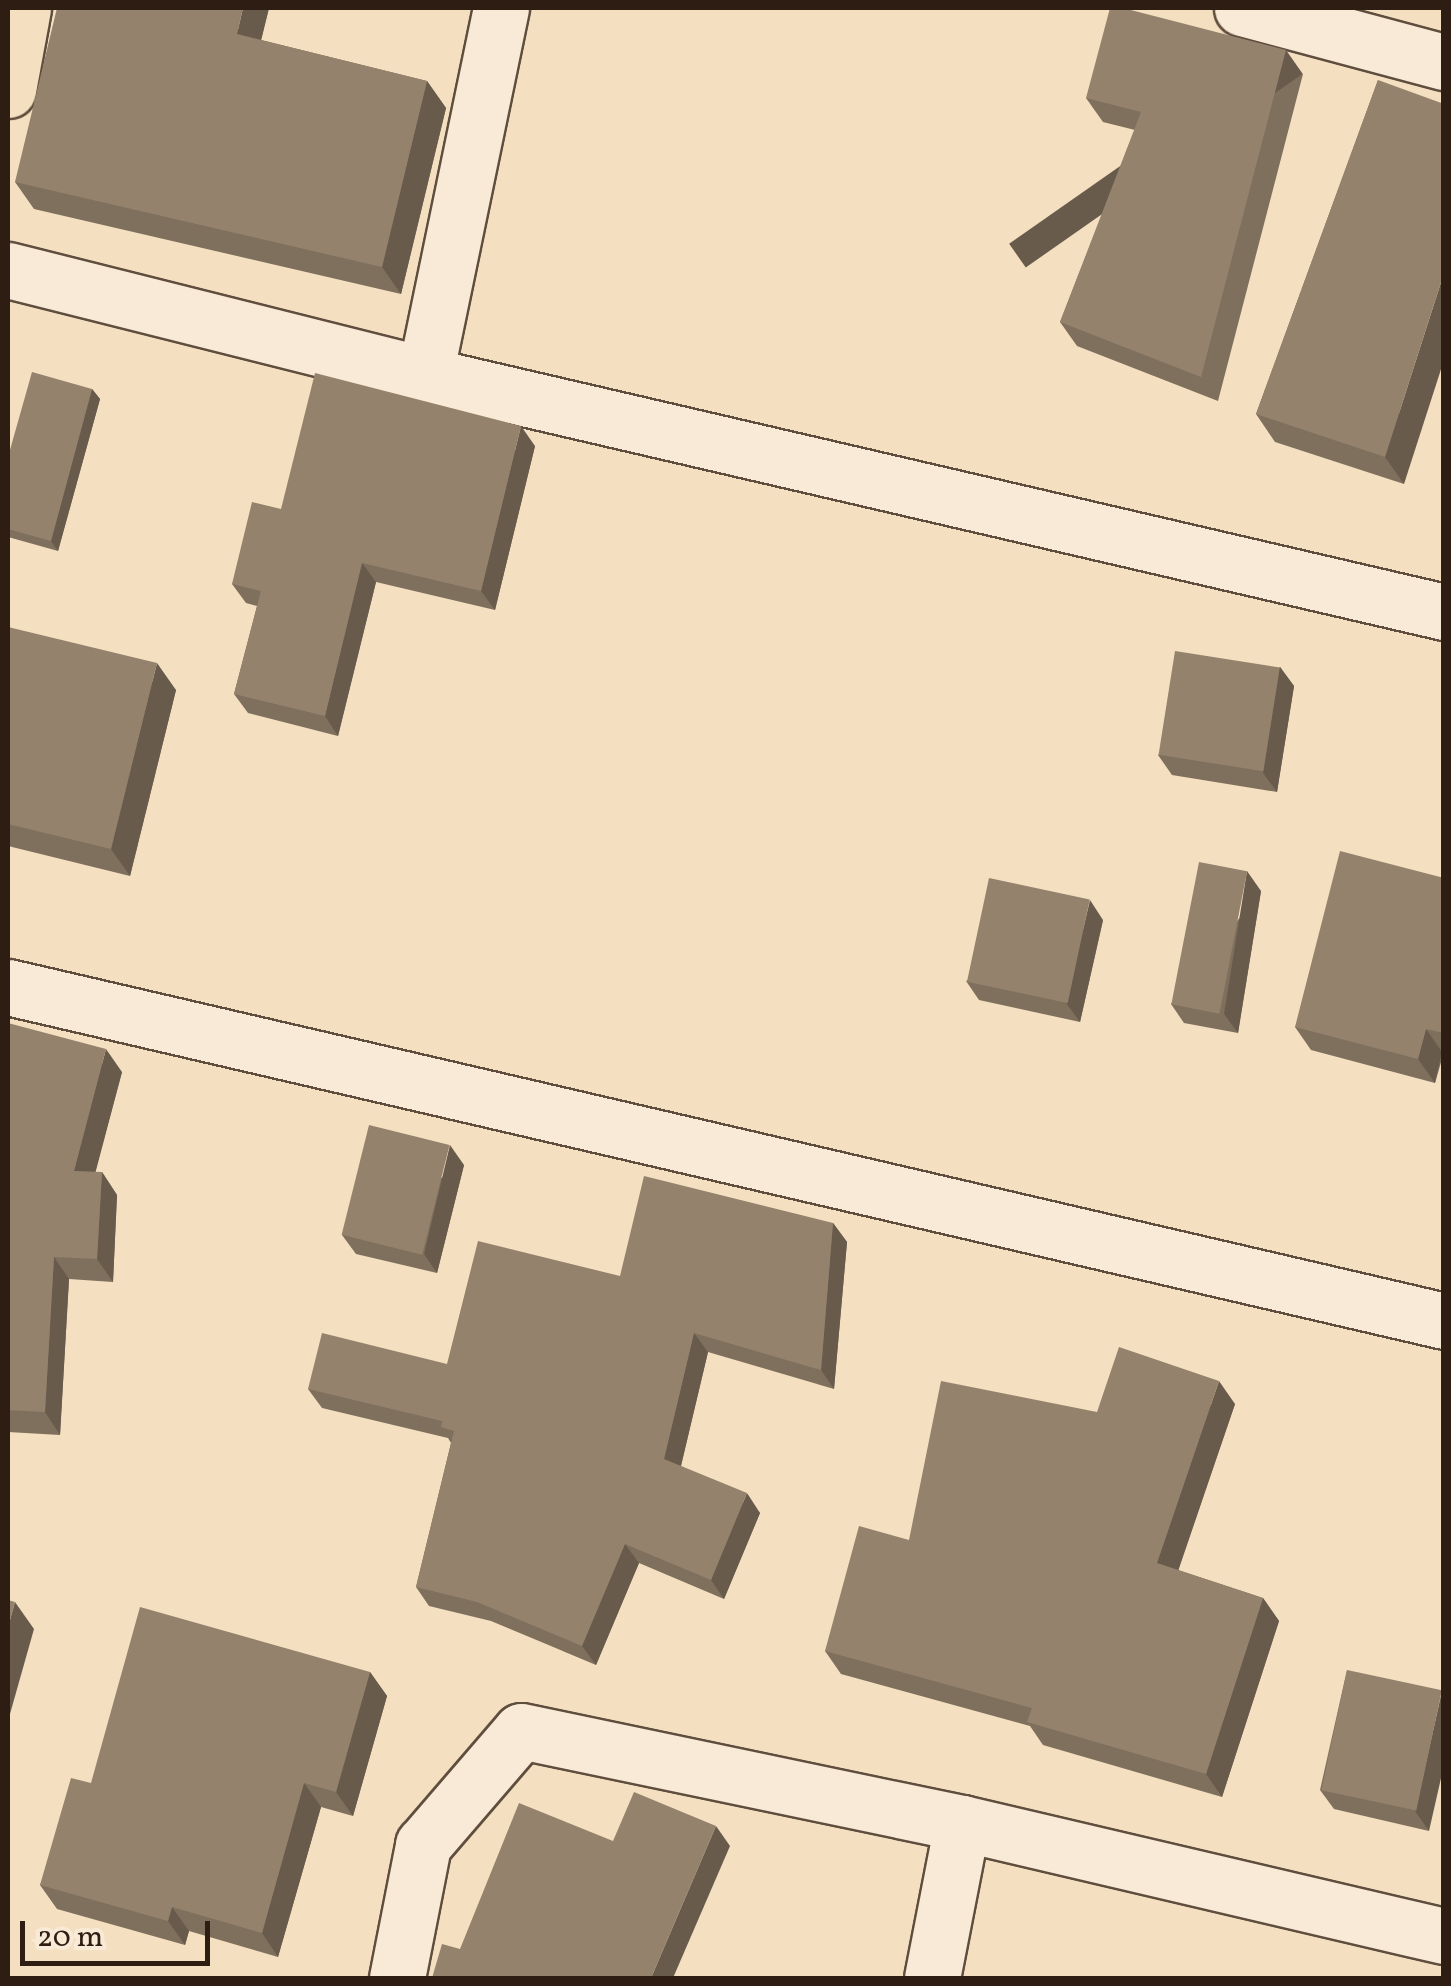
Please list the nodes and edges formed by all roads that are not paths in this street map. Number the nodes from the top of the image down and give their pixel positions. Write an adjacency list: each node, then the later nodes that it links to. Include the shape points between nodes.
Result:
1 (23, 8): 5 (main road)
2 (501, 8): 7 (street)
3 (1242, 8): 4 (street)
4 (1444, 62)
5 (8, 90)
6 (8, 270): 7 (street)
7 (425, 375): 8 (street)
8 (1444, 612)
9 (8, 987): 10 (street)
10 (1444, 1321)
11 (962, 1823): 12 (street); 13 (street, via 521,1731 423,1844); 14 (street)
12 (1444, 1936)
13 (396, 1978)
14 (932, 1978)

